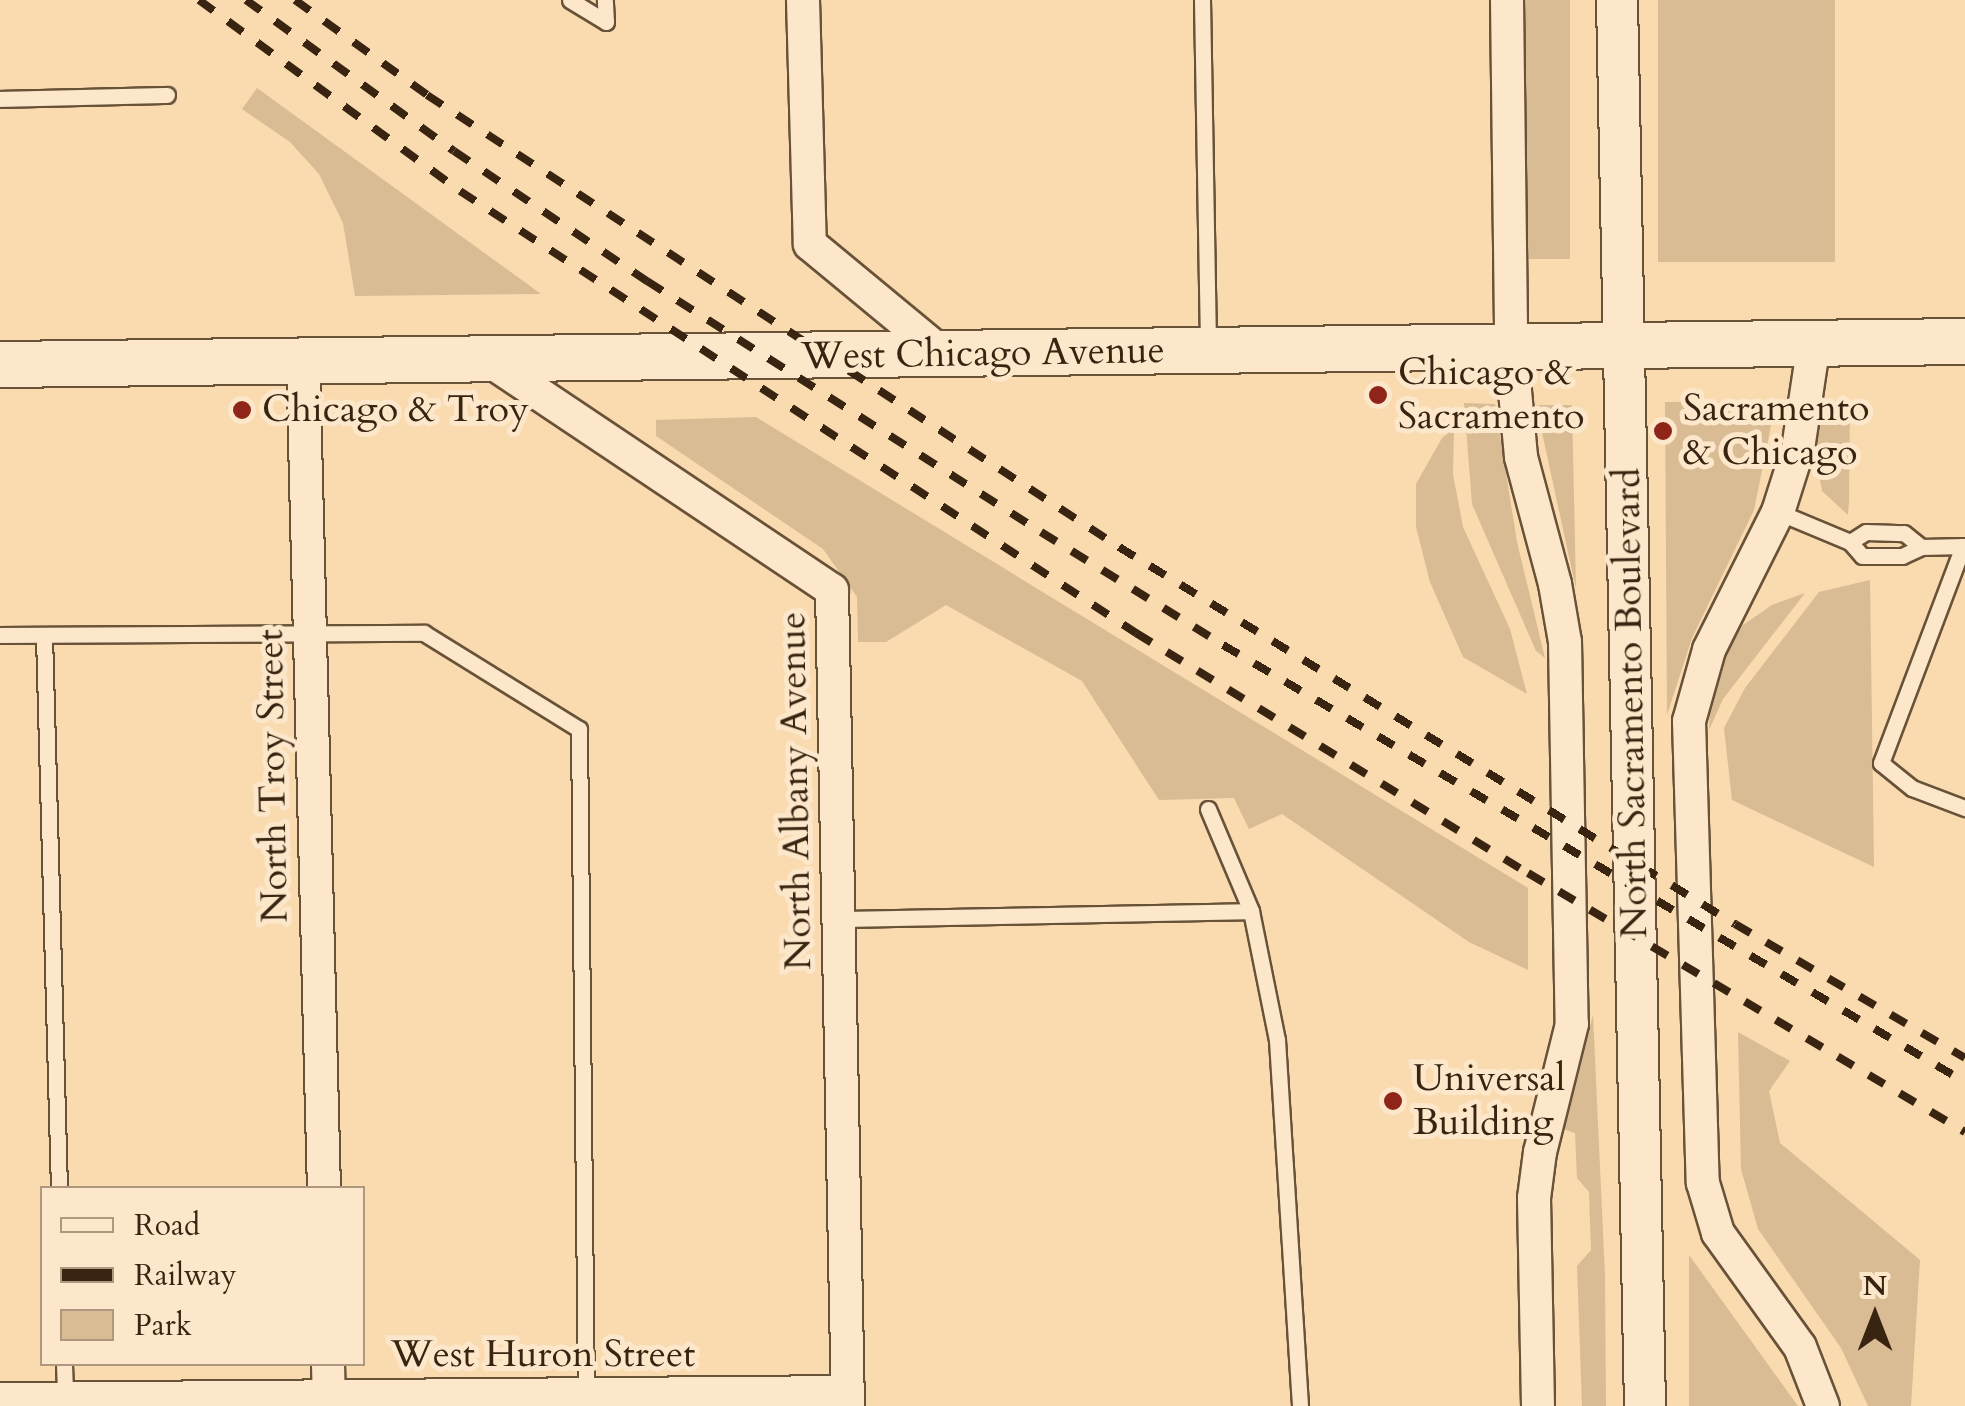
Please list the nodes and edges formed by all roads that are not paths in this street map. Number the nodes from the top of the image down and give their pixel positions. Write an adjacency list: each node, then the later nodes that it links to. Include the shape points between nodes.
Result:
1 (570, 0): 2 (lane, via 606,22)
2 (605, 0)
3 (804, 0): 14 (street, via 810,244)
4 (1202, 0): 13 (lane)
5 (1506, 0): 12 (street, North Sacramento Boulevard)
6 (1617, 0): 11 (street, North Sacramento Boulevard)
7 (167, 95): 8 (lane)
8 (0, 99)
9 (1965, 340): 10 (main road, West Chicago Avenue)
10 (1814, 343): 11 (main road, West Chicago Avenue); 18 (street, North Sacramento Boulevard, via 1798,448)
11 (1626, 346): 12 (main road, West Chicago Avenue); 40 (street, North Sacramento Boulevard)
12 (1511, 347): 13 (main road, West Chicago Avenue); 39 (street, North Sacramento Boulevard, via 1521,457 1565,642 1572,1024 1534,1198)
13 (1208, 352): 14 (main road, West Chicago Avenue)
14 (944, 355): 15 (main road, West Chicago Avenue)
15 (487, 359): 16 (main road, West Chicago Avenue); 28 (street, North Albany Avenue, via 832,590)
16 (303, 361): 17 (main road, West Chicago Avenue); 22 (street, North Troy Street)
17 (0, 364)
18 (1778, 512): 19 (lane); 41 (street, North Sacramento Boulevard, via 1709,650 1690,721 1698,1134 1718,1232 1800,1347)
19 (1850, 542): 21 (lane, via 1866,532 1904,533); 21 (lane, via 1862,556 1902,556)
20 (1964, 546): 21 (lane); 26 (lane, via 1881,763 1912,788)
21 (1921, 547)
22 (310, 634): 24 (lane); 30 (street, North Troy Street); 35 (lane, via 424,633 579,730)
23 (0, 635): 24 (lane)
24 (44, 635): 29 (lane)
25 (1208, 808): 27 (lane)
26 (1965, 808)
27 (1251, 912): 28 (lane); 38 (lane, via 1277,1040)
28 (838, 919): 34 (street, North Albany Avenue)
29 (59, 1186)
30 (324, 1186)
31 (64, 1366): 37 (lane)
32 (328, 1366): 36 (street)
33 (0, 1399): 37 (street, West Huron Street)
34 (847, 1399): 35 (street, West Huron Street)
35 (586, 1400): 36 (street, West Huron Street)
36 (329, 1401): 37 (street, West Huron Street)
37 (65, 1402)
38 (1300, 1406)
39 (1538, 1406)
40 (1645, 1406)
41 (1823, 1406)

